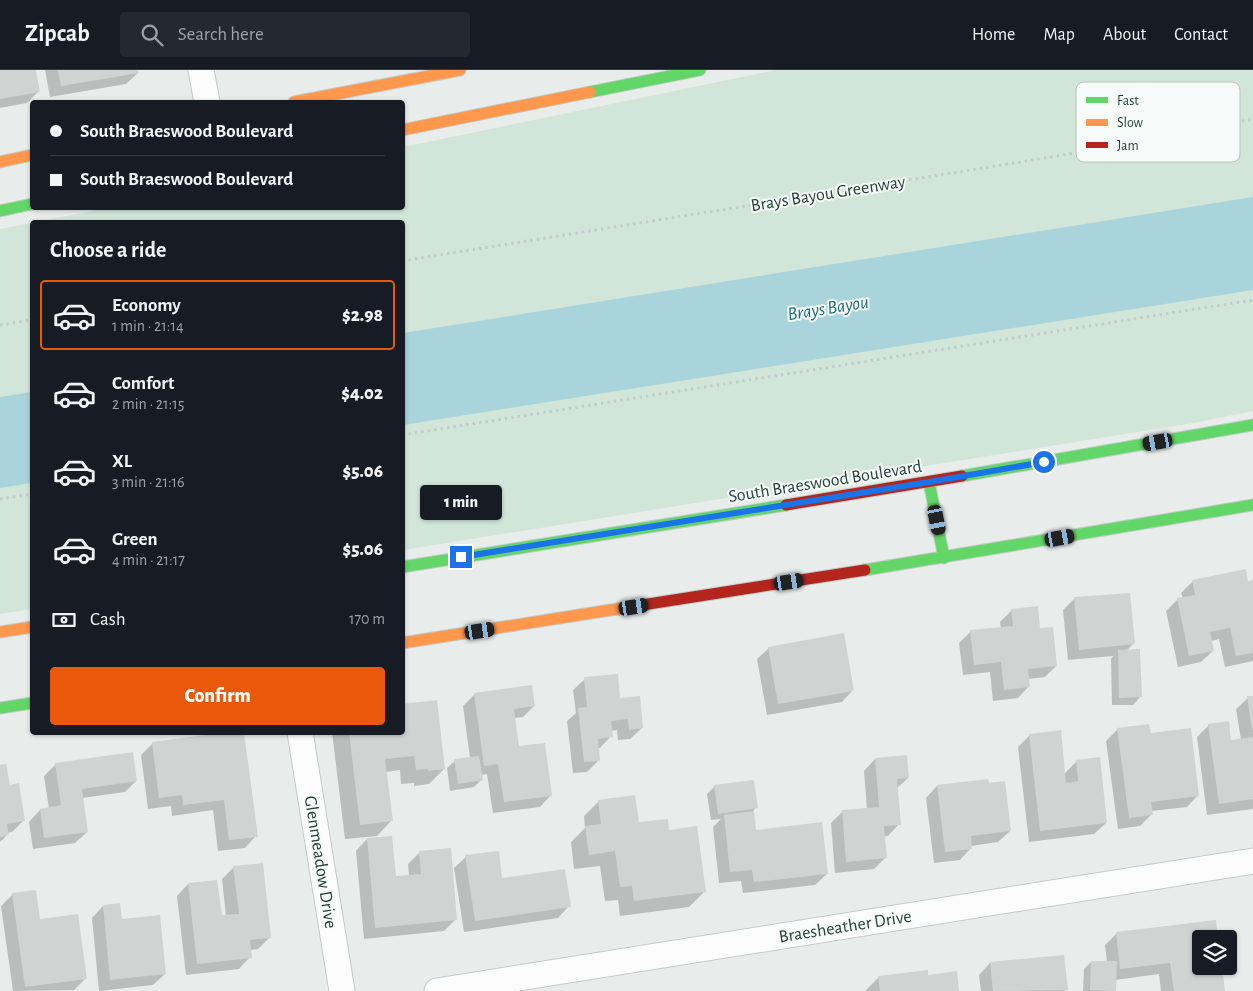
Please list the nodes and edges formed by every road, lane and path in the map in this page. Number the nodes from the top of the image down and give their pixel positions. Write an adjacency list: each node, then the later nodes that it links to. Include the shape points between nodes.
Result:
1 (201, 70): 4 (street)
2 (460, 70): 5 (main road)
3 (700, 70): 8 (main road)
4 (207, 100)
5 (304, 100)
6 (1253, 119): 7 (path, Brays Bayou Greenway)
7 (1240, 121)
8 (405, 129)
9 (1076, 152): 14 (path, Brays Bayou Greenway)
10 (30, 155): 11 (main road)
11 (0, 162)
12 (30, 204): 13 (main road)
13 (0, 210)
14 (405, 261)
15 (1253, 300): 19 (path)
16 (30, 320): 17 (path)
17 (0, 325)
18 (1253, 425): 20 (main road, South Braeswood Boulevard)
19 (405, 435)
20 (929, 482): 24 (main road); 25 (main road, South Braeswood Boulevard)
21 (30, 494): 22 (path)
22 (0, 499)
23 (1253, 504): 24 (main road)
24 (944, 558): 28 (main road)
25 (405, 567)
26 (30, 626): 27 (main road)
27 (0, 632)
28 (405, 643)
29 (30, 703): 30 (main road)
30 (0, 708)
31 (300, 735): 33 (street, Glenmeadow Drive)
32 (1253, 861): 34 (street, Braesheather Drive)
33 (342, 991)
34 (437, 991)

